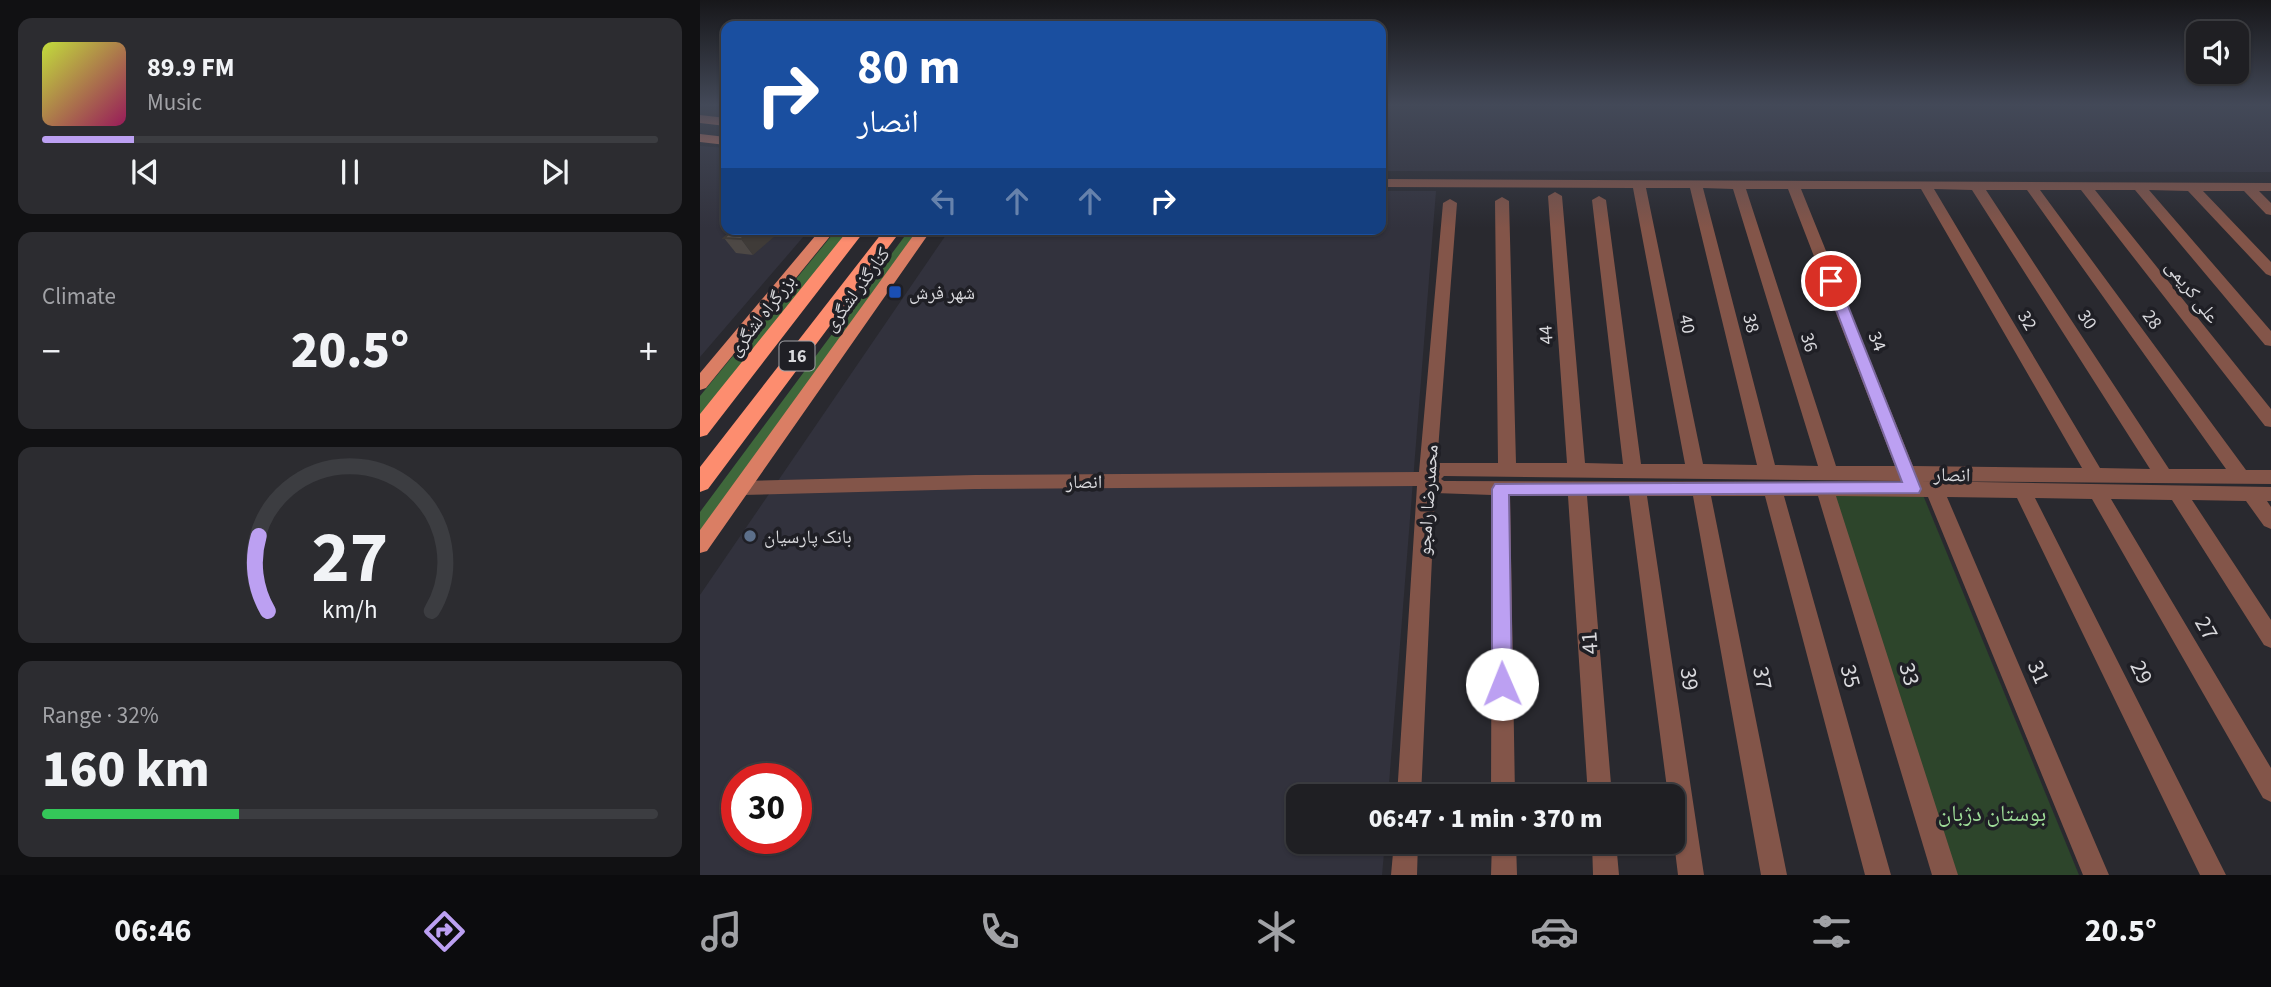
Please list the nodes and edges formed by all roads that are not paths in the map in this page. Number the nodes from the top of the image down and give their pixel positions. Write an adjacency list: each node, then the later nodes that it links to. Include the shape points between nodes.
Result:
1 (1386, 175): 2 (street)
2 (2271, 179)
3 (1386, 183): 4 (street)
4 (1639, 184): 5 (street); 37 (street, 40)
5 (1695, 184): 6 (street); 38 (street, 38)
6 (1738, 184): 7 (street); 39 (street, 36)
7 (1793, 184): 8 (street); 41 (street, 34)
8 (1925, 185): 9 (street); 42 (street, 32)
9 (1976, 185): 10 (street); 30 (street, 30)
10 (2030, 186): 11 (street); 31 (street, 28)
11 (2085, 186): 12 (street); 28 (street, علی کریمی)
12 (2138, 186): 13 (street); 26 (street)
13 (2191, 186): 14 (street); 25 (street)
14 (2247, 187): 15 (street); 20 (street)
15 (2271, 187)
16 (1555, 196): 35 (street, 44)
17 (1599, 200): 36 (street, 39)
18 (1502, 201): 34 (street)
19 (1450, 203): 33 (street, محمدرضا رامجو)
20 (2271, 211)
21 (824, 235): 27 (main road)
22 (853, 235): 29 (highway, بزرگراه لشگری / 16)
23 (889, 235): 40 (highway, 16)
24 (921, 235): 43 (main road, کنارگذر لشگری)
25 (2271, 271)
26 (2271, 341)
27 (700, 384)
28 (2271, 421)
29 (700, 429)
30 (2164, 476): 31 (street, انصار); 42 (street, انصار)
31 (2241, 477): 32 (street, انصار)
32 (2271, 477)
33 (1427, 479): 34 (street, انصار, via 1441,488); 43 (street, انصار); 51 (street, محمدرضا رامجو)
34 (1504, 479): 35 (street, انصار); 52 (street)
35 (1577, 480): 36 (street, انصار); 53 (street, 41)
36 (1635, 480): 37 (street, انصار); 61 (street, 39)
37 (1698, 481): 38 (street, انصار); 62 (street, 37)
38 (1771, 481): 39 (street, انصار); 63 (street, 35)
39 (1827, 481): 41 (street, انصار); 64 (street, 33)
40 (700, 484)
41 (1918, 484): 42 (street, انصار); 44 (street, انصار); 65 (street, 31)
42 (2097, 484): 44 (street, انصار); 45 (street, انصار); 54 (street, 27)
43 (741, 488): 49 (main road, کنارگذر لشگری)
44 (2023, 492): 66 (street, 29)
45 (2178, 493): 46 (street, انصار); 50 (street)
46 (2251, 494): 47 (street, انصار); 48 (street)
47 (2271, 494)
48 (2271, 521)
49 (700, 545)
50 (2271, 638)
51 (1410, 784)
52 (1503, 784)
53 (1599, 784)
54 (2271, 790)
55 (1405, 854): 58 (street)
56 (1504, 854): 59 (street)
57 (1605, 854): 60 (street)
58 (1404, 875)
59 (1504, 875)
60 (1606, 875)
61 (1691, 875)
62 (1774, 875)
63 (1878, 875)
64 (1945, 875)
65 (2096, 875)
66 (2214, 875)

